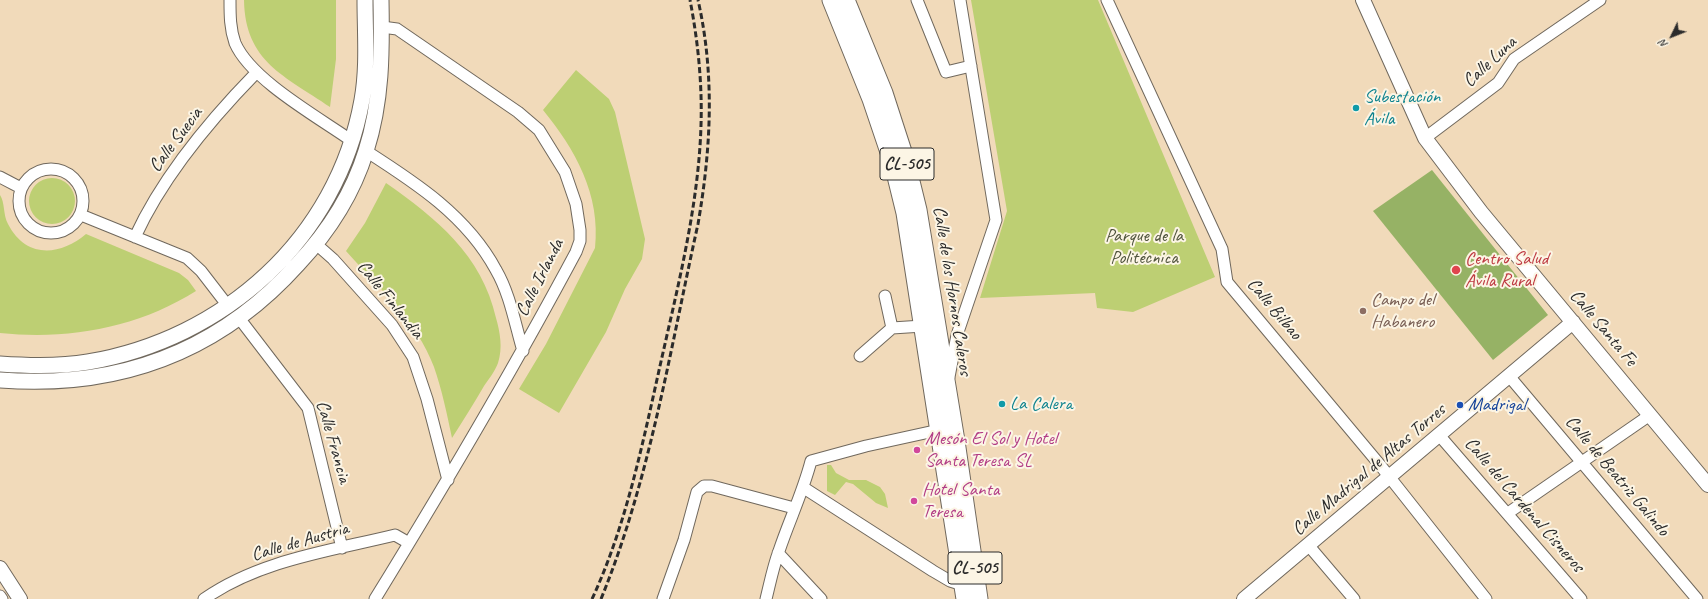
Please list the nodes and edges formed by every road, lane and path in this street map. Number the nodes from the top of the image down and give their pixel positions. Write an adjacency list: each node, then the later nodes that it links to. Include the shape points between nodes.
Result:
1 (230, 0): 13 (street, via 230,21 235,42 240,53)
2 (365, 0): 15 (main road, via 365,80)
3 (381, 0): 11 (main road)
4 (831, 0): 26 (main road, Calle de los Hornos Caleros / CL-505, via 871,99 893,164 905,213)
5 (846, 0): 29 (main road, Calle de los Hornos Caleros / CL-505, via 884,94 906,161 918,210)
6 (917, 0): 12 (street, via 946,72)
7 (960, 0): 12 (street)
8 (1107, 0): 40 (street, Calle Bilbao, via 1222,250 1227,282)
9 (1363, 0): 14 (street, Calle Santa Fe)
10 (1600, 0): 14 (street, Calle Luna, via 1514,59 1498,83)
11 (382, 27): 16 (main road, via 381,83); 30 (street, Calle Irlanda, via 397,29 529,121 547,140 565,172 579,218 580,241)
12 (971, 66): 28 (street, via 996,220)
13 (256, 73): 15 (street); 20 (street, Calle Suecia, via 218,114 154,199)
14 (1425, 138): 25 (street, Calle Santa Fe)
15 (352, 141): 23 (main road, via 327,198 304,233 257,285)
16 (366, 151): 21 (main road, via 346,197); 30 (street, via 439,201 472,235 496,270)
17 (0, 177): 18 (street)
18 (21, 188): 19 (street, via 19,208 26,222 38,231 58,234 76,223); 19 (street, via 28,178 37,172 48,169 70,174 78,182 82,192 84,204)
19 (81, 215): 20 (street)
20 (135, 237): 23 (street, via 187,258 195,264)
21 (316, 244): 24 (main road, via 269,295); 41 (street, Calle Finlandia, via 333,259 392,325 413,357)
22 (885, 296): 27 (street)
23 (228, 306): 32 (main road, via 166,340 116,357 54,366)
24 (238, 318): 34 (main road, via 188,348 126,372 66,381); 48 (street, Calle Francia, via 308,408)
25 (1573, 322): 33 (street, Calle Madrigal de Altas Torres); 36 (street, Calle Santa Fe)
26 (923, 326): 27 (street, Calle de los Hornos Caleros); 29 (main road, Calle de los Hornos Caleros / CL-505)
27 (892, 328): 31 (street)
28 (957, 335): 29 (street); 35 (street)
29 (932, 340): 35 (main road, Calle de los Hornos Caleros / CL-505); 37 (main road, Calle de los Hornos Caleros / CL-505)
30 (523, 351): 41 (street, Calle Irlanda)
31 (860, 356)
32 (0, 364)
33 (1509, 376): 38 (street, Calle Madrigal de Altas Torres); 39 (street, Calle de Beatriz Galindo)
34 (0, 380)
35 (947, 389): 60 (main road, Calle de los Hornos Caleros / CL-505)
36 (1650, 415): 39 (street); 42 (street, Calle Santa Fe)
37 (939, 430): 43 (street, via 811,461); 51 (main road, Calle de los Hornos Caleros / CL-505)
38 (1439, 435): 40 (street, Calle Madrigal de Altas Torres); 45 (street, Calle del Cardenal Cisneros)
39 (1582, 462): 45 (street); 65 (street, Calle de Beatriz Galindo)
40 (1390, 477): 47 (street, Calle Madrigal de Altas Torres); 63 (street, Calle Bilbao)
41 (448, 480): 46 (street, Calle Irlanda)
42 (1708, 485)
43 (804, 488): 44 (street); 51 (street)
44 (794, 508): 49 (street); 57 (street, via 704,486 697,492 684,540)
45 (1508, 513): 64 (street, Calle del Cardenal Cisneros)
46 (409, 543): 48 (street, Calle de Austria, via 395,535); 56 (street, Calle Irlanda)
47 (1309, 546): 61 (street, Calle Madrigal de Altas Torres); 62 (street)
48 (342, 548): 55 (street, Calle de Austria, via 281,562 224,587)
49 (778, 553): 58 (street); 59 (street)
50 (0, 568): 54 (street)
51 (964, 592)
52 (0, 596): 53 (street)
53 (2, 599)
54 (20, 599)
55 (204, 599)
56 (375, 599)
57 (663, 599)
58 (766, 599)
59 (822, 599)
60 (979, 599)
61 (1244, 599)
62 (1354, 599)
63 (1486, 599)
64 (1581, 599)
65 (1697, 599)

